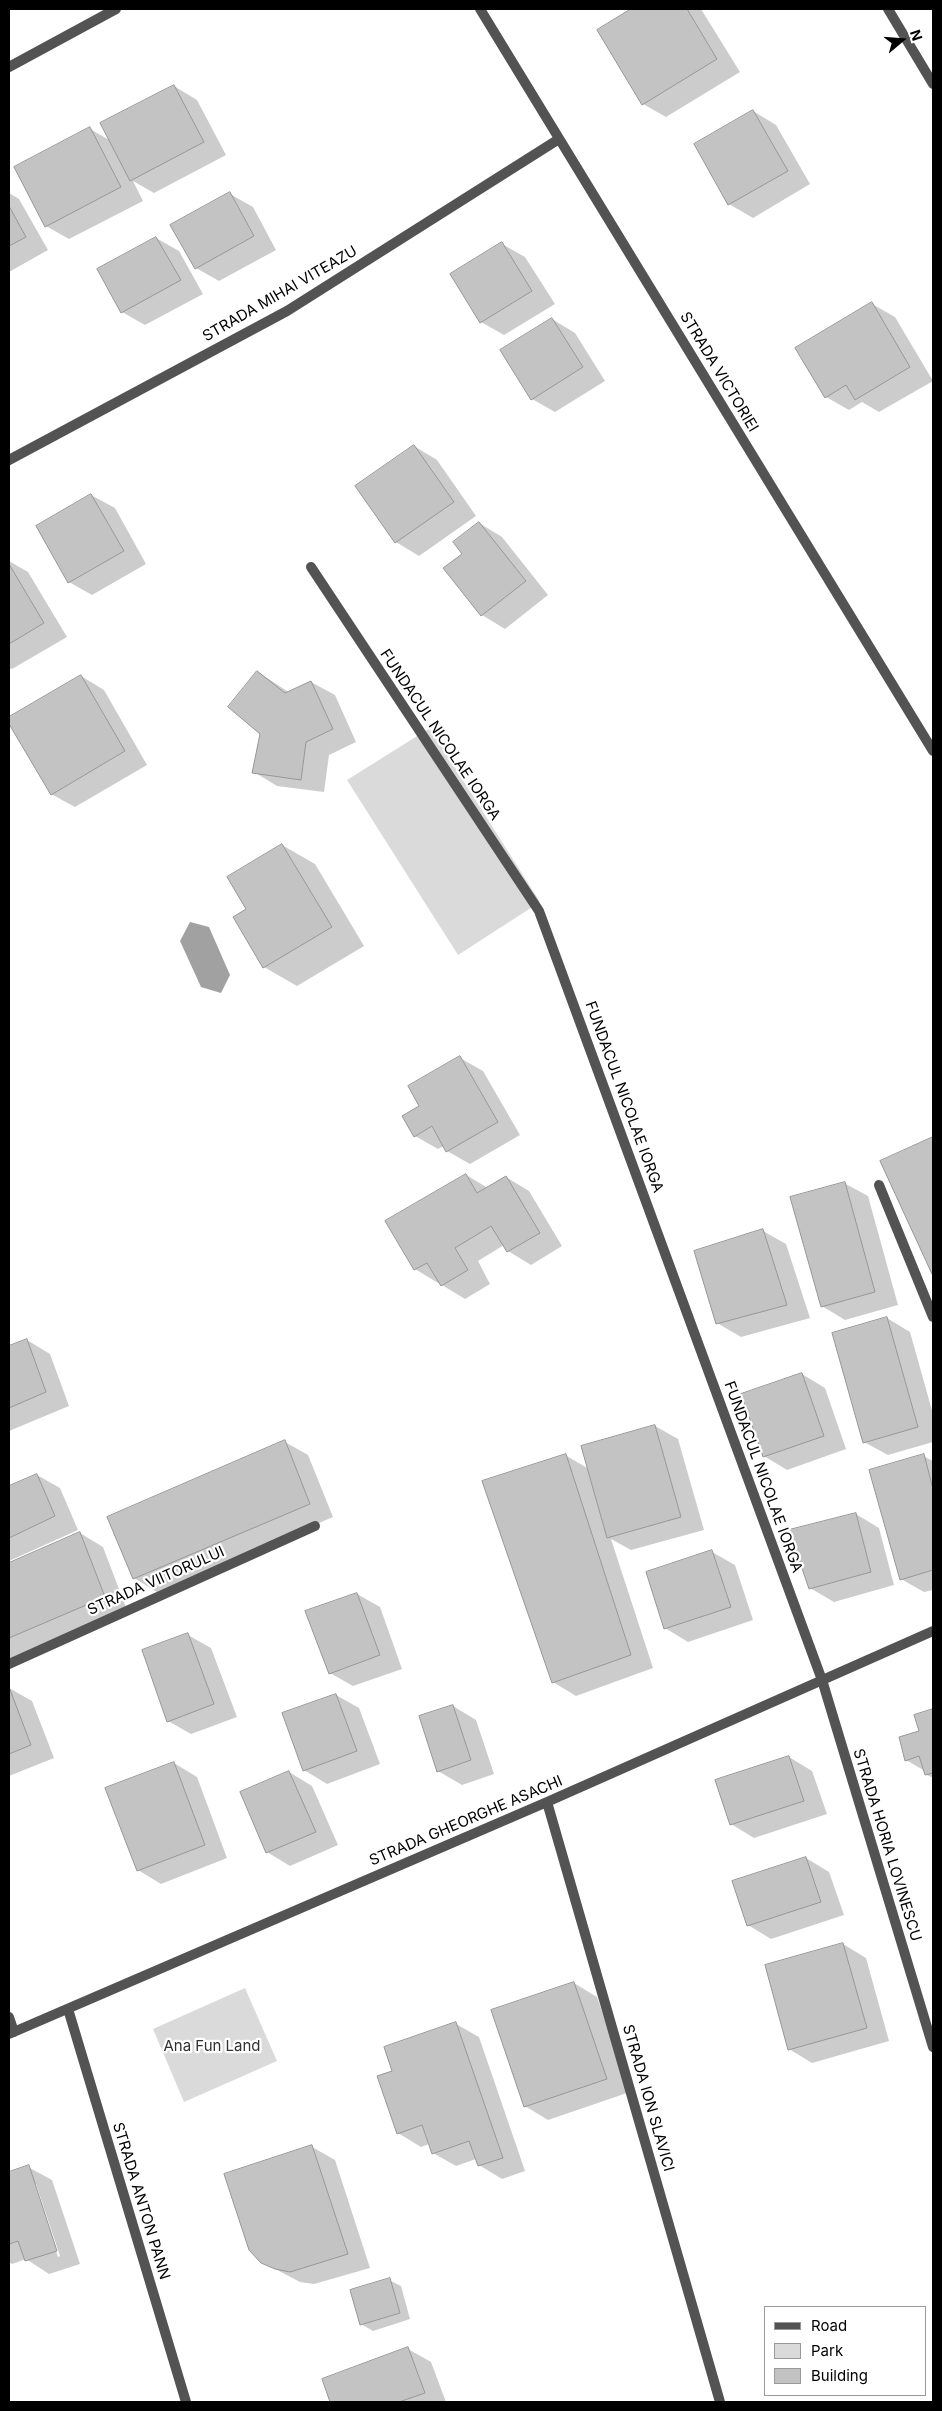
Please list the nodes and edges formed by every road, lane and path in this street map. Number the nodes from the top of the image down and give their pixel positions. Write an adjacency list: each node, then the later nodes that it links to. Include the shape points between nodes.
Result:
1 (116, 9): 4 (street)
2 (480, 9): 6 (street, STRADA VICTORIEI)
3 (888, 9): 5 (street)
4 (9, 67)
5 (933, 84)
6 (559, 140): 7 (street, STRADA MIHAI VITEAZU, via 287,310); 9 (street, STRADA VICTORIEI)
7 (9, 460)
8 (311, 567): 15 (street, FUNDACUL NICOLAE IORGA, via 540,911)
9 (933, 751)
10 (879, 1185): 11 (street)
11 (933, 1317)
12 (315, 1526): 14 (street, STRADA VIITORULUI)
13 (933, 1632): 15 (street, STRADA GHEORGHE ASACHI)
14 (9, 1664)
15 (822, 1680): 16 (street, STRADA GHEORGHE ASACHI); 20 (street, STRADA HORIA LOVINESCU)
16 (547, 1802): 17 (street, STRADA GHEORGHE ASACHI); 22 (street, STRADA ION SLAVICI)
17 (68, 2009): 19 (street, STRADA GHEORGHE ASACHI); 21 (street, STRADA ANTON PANN)
18 (9, 2017): 19 (street)
19 (11, 2033)
20 (933, 2047)
21 (186, 2402)
22 (720, 2402)

